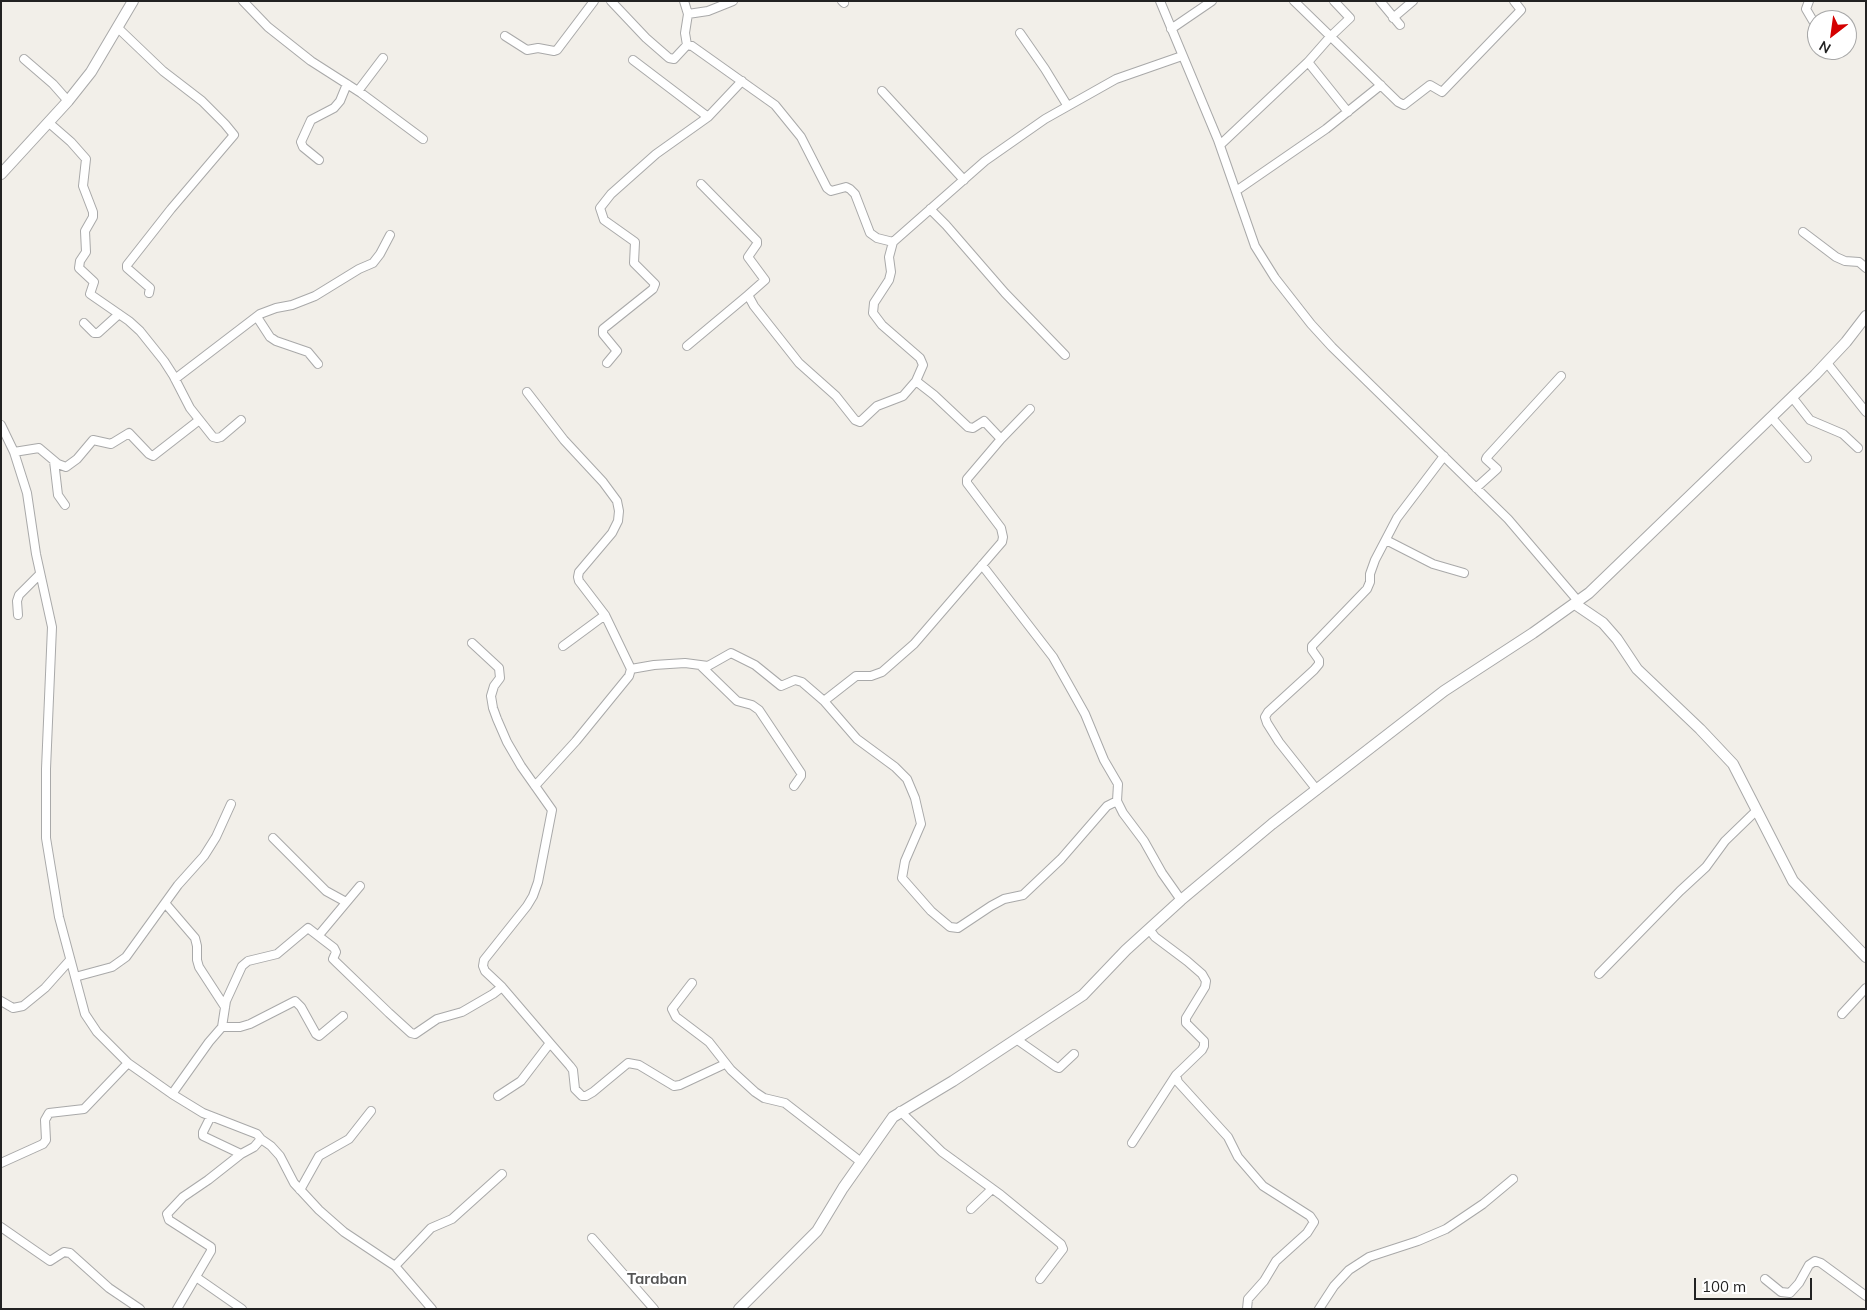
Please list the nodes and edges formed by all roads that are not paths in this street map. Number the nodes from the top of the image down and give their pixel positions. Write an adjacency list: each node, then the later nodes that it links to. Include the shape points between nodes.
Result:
1 (133, 1): 17 (street)
2 (243, 1): 29 (street, via 268,27 311,61)
3 (594, 1): 20 (street, via 557,50 527,50)
4 (611, 1): 22 (street, via 669,58 674,58)
5 (684, 1): 14 (street)
6 (733, 1): 14 (street, via 708,11)
7 (1160, 1): 18 (street)
8 (1212, 1): 18 (street)
9 (1294, 1): 21 (street)
10 (1334, 1): 21 (street, via 1350,17)
11 (1380, 1): 15 (street)
12 (1413, 1): 15 (street)
13 (1514, 1): 30 (street, via 1521,10 1442,92 1430,85 1401,104)
14 (688, 14): 22 (street, via 685,33)
15 (1393, 18): 16 (street)
16 (1400, 25)
17 (118, 28): 33 (street, via 91,72); 50 (street, via 202,101 234,135 127,265 150,288)
18 (1171, 29): 23 (street)
19 (1020, 34): 34 (street)
20 (504, 36)
21 (1330, 37): 27 (street); 30 (street)
22 (688, 45): 28 (street)
23 (1182, 56): 34 (street, via 1116,79); 39 (street)
24 (382, 58): 31 (street)
25 (24, 59): 33 (street)
26 (633, 60): 36 (street)
27 (1308, 62): 35 (street); 39 (street)
28 (742, 81): 36 (street); 48 (street, via 787,119 827,188 832,191 850,189 870,233)
29 (348, 84): 31 (street); 40 (street, via 340,101 328,112 311,120 304,133 302,147)
30 (1381, 85): 35 (street)
31 (358, 91): 38 (street)
32 (882, 91): 42 (street)
33 (68, 101): 37 (street)
34 (1067, 105): 42 (street, via 1025,132)
35 (1348, 112): 44 (street)
36 (708, 117): 58 (street, via 656,154 600,208 604,220 635,242 634,263 655,284 603,329 603,334 617,351)
37 (48, 122): 41 (street); 52 (street, via 86,159 83,186 93,217 85,231 86,252 79,268 94,282 90,294)
38 (423, 139)
39 (1220, 145): 44 (street)
40 (319, 160)
41 (1, 174)
42 (964, 180): 45 (street)
43 (702, 184): 51 (street, via 757,241 748,257 765,280)
44 (1236, 191): 75 (street, via 1255,246 1293,302 1360,375)
45 (930, 208): 48 (street); 57 (street)
46 (1803, 232): 49 (street, via 1836,257 1859,262)
47 (390, 235): 54 (street, via 373,263 314,296)
48 (893, 242): 63 (street, via 889,280 874,303 873,313 922,362)
49 (1866, 268)
50 (149, 293)
51 (748, 295): 56 (street); 63 (street, via 799,363 836,396 858,422 877,406 903,396)
52 (119, 314): 55 (street, via 98,333); 62 (street, via 140,331)
53 (1866, 316): 59 (street)
54 (257, 317): 60 (street, via 270,337 308,352); 62 (street)
55 (84, 322)
56 (687, 346)
57 (1065, 355)
58 (607, 363)
59 (1826, 363): 65 (street); 67 (street)
60 (318, 364)
61 (1561, 376): 78 (street, via 1487,457 1497,469)
62 (175, 379): 69 (street)
63 (916, 381): 72 (street, via 968,427 984,421)
64 (527, 392): 86 (street, via 617,501 619,511 612,533 578,577)
65 (1792, 397): 68 (street); 73 (street, via 1810,420 1843,434)
66 (1030, 409): 72 (street)
67 (1866, 412)
68 (1770, 417): 76 (street); 84 (street)
69 (198, 420): 70 (street, via 217,438); 77 (street, via 153,456 129,433 111,444 93,440 66,467)
70 (241, 420)
71 (1, 425): 74 (street)
72 (1001, 439): 81 (street, via 967,479 1003,537 1000,546)
73 (1858, 448)
74 (14, 452): 77 (street, via 39,448); 83 (street, via 27,493)
75 (1444, 456): 78 (street); 80 (street, via 1397,518)
76 (1807, 458)
77 (54, 462): 79 (street, via 58,495)
78 (1476, 488): 84 (street, via 1508,519)
79 (65, 505)
80 (1386, 540): 82 (street, via 1433,564); 94 (street, via 1370,574 1367,589 1312,646 1319,660 1314,670 1265,717 1279,742)
81 (982, 565): 91 (street, via 914,644 882,672 856,676); 95 (street, via 1037,634 1065,677 1118,784)
82 (1464, 573)
83 (40, 574): 85 (street, via 19,595); 106 (street, via 52,627 46,838)
84 (1577, 603): 94 (street, via 1444,691); 97 (street, via 1618,639 1637,669 1733,764)
85 (18, 615)
86 (605, 615): 88 (street); 90 (street)
87 (472, 642): 92 (street, via 498,668 500,678 491,696 493,708 507,742)
88 (563, 646)
89 (702, 667): 90 (street, via 685,663); 91 (street, via 732,653 755,665 781,686 795,680 802,682); 93 (street, via 729,695 759,710 801,772)
90 (631, 670): 92 (street, via 576,741)
91 (824, 701): 95 (street, via 858,740 895,766 907,779 921,824 905,860 902,878 950,927 958,928 1004,899 1022,895 1061,859 1107,806)
92 (535, 786): 110 (street, via 552,810 538,882 527,906 484,960 485,971)
93 (794, 786)
94 (1317, 790): 100 (street)
95 (1117, 801): 100 (street)
96 (231, 804): 102 (street, via 204,856)
97 (1756, 811): 105 (street, via 1796,885); 107 (street, via 1716,851 1706,867)
98 (273, 838): 101 (street, via 326,891)
99 (360, 886): 101 (street)
100 (1181, 900): 103 (street)
101 (346, 902): 104 (street)
102 (165, 903): 108 (street, via 120,962); 113 (street, via 195,938 199,967)
103 (1149, 929): 117 (street, via 1083,995); 122 (street, via 1206,981 1186,1018 1186,1023 1204,1041 1204,1046)
104 (319, 935): 110 (street, via 335,950 333,959 411,1033 415,1034 437,1019 462,1012); 113 (street, via 308,928 277,954 245,963 232,986)
105 (1866, 957)
106 (70, 960): 108 (street); 112 (street, via 45,988 23,1006 13,1008)
107 (1599, 974)
108 (75, 977): 120 (street, via 80,1002 90,1023)
109 (692, 983): 121 (street, via 672,1009 673,1013 709,1042)
110 (502, 987): 118 (street)
111 (1866, 988): 114 (street)
112 (1, 1001)
113 (226, 1007): 116 (street)
114 (1842, 1014)
115 (343, 1016): 116 (street, via 319,1036 295,1001 250,1024)
116 (222, 1027): 123 (street)
117 (1016, 1039): 119 (street, via 1056,1067 1060,1068); 126 (street)
118 (550, 1043): 121 (street, via 573,1070 575,1089 582,1096 593,1092 628,1063 639,1064 674,1086); 124 (street, via 520,1080)
119 (1074, 1054)
120 (128, 1062): 123 (street); 132 (street, via 84,1109 49,1113 45,1120 46,1140 43,1144)
121 (725, 1064): 131 (street, via 755,1092 764,1098 785,1103)
122 (1176, 1075): 129 (street); 151 (street, via 1180,1085 1228,1137 1238,1157 1263,1186 1310,1216 1314,1222 1308,1233 1276,1261 1248,1299)
123 (172, 1094): 127 (street)
124 (498, 1096)
125 (371, 1111): 136 (street, via 349,1138 319,1156)
126 (900, 1111): 131 (street); 135 (street, via 942,1152)
127 (211, 1116): 128 (street, via 242,1127); 130 (street, via 203,1136)
128 (261, 1139): 130 (street); 136 (street, via 280,1156)
129 (1132, 1143)
130 (241, 1154): 141 (street, via 183,1196 167,1214 169,1220 211,1247)
131 (861, 1162): 150 (street, via 817,1231)
132 (1, 1163)
133 (502, 1174): 140 (street, via 452,1218 431,1228)
134 (1513, 1180): 152 (street, via 1446,1229 1418,1242 1369,1257 1349,1270)
135 (992, 1189): 137 (street); 142 (street, via 1063,1247)
136 (300, 1190): 140 (street, via 344,1232)
137 (971, 1209)
138 (1, 1227): 145 (street, via 50,1261 64,1252 70,1253 109,1288)
139 (592, 1238): 149 (street)
140 (395, 1266): 148 (street)
141 (196, 1277): 146 (street); 147 (street)
142 (1040, 1279)
143 (1765, 1279): 144 (street, via 1780,1292 1790,1293 1808,1264 1815,1261)
144 (1866, 1296)
145 (140, 1309)
146 (177, 1309)
147 (242, 1309)
148 (432, 1309)
149 (654, 1309)
150 (739, 1309)
151 (1247, 1309)
152 (1319, 1309)

